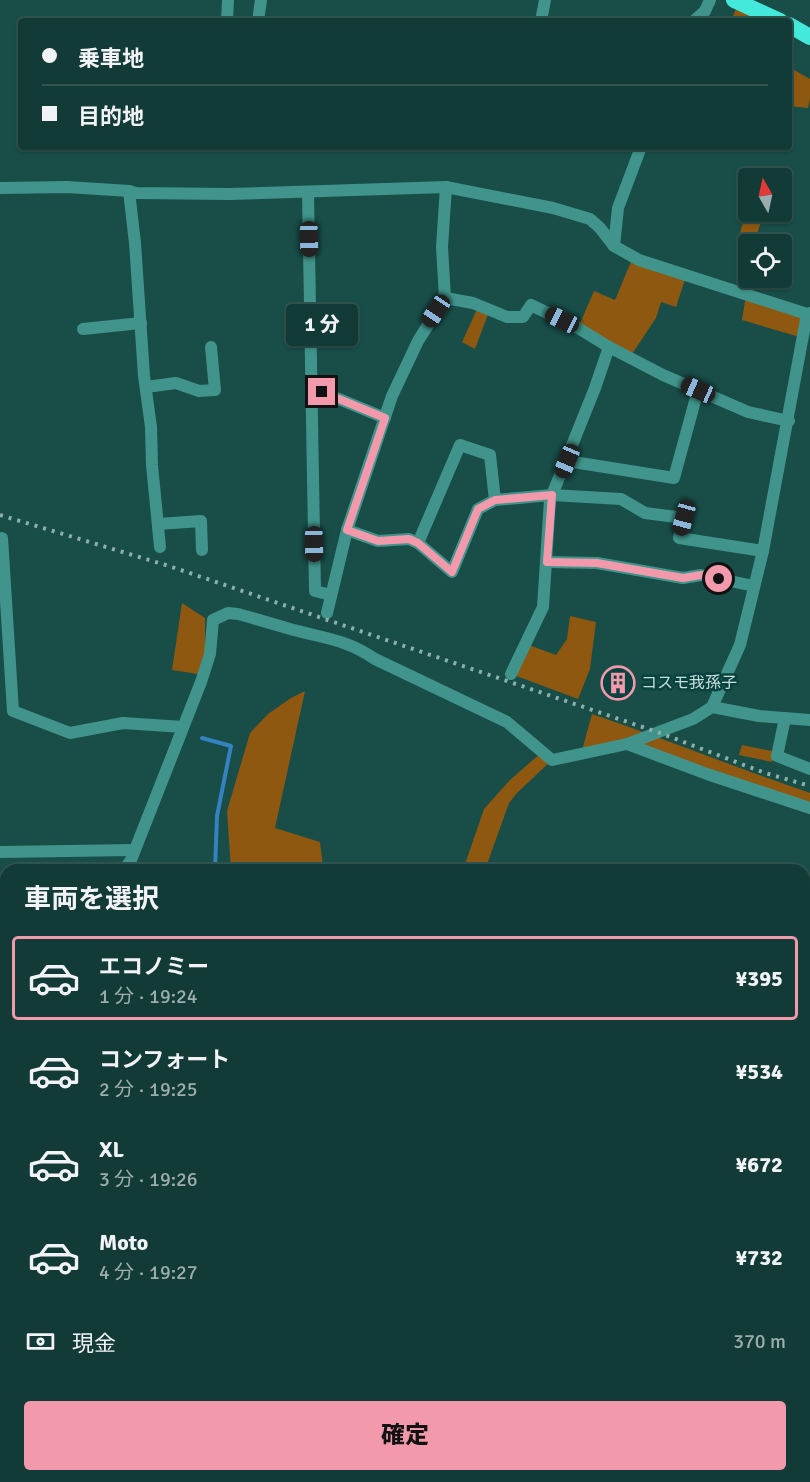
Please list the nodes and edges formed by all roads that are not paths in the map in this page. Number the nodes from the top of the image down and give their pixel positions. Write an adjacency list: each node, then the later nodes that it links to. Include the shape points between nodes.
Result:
1 (228, 0): 6 (street)
2 (261, 0): 7 (street)
3 (545, 0): 8 (street)
4 (710, 0): 9 (street)
5 (734, 0): 10 (highway)
6 (227, 18)
7 (258, 18)
8 (542, 18)
9 (697, 18)
10 (773, 18)
11 (792, 27): 12 (highway)
12 (810, 37)
13 (640, 150): 18 (street, via 618,208)
14 (446, 187): 17 (street); 18 (street, via 590,219); 19 (street, via 442,247)
15 (0, 188): 16 (street)
16 (129, 191): 17 (street); 21 (street)
17 (308, 192): 42 (street, via 315,591)
18 (614, 246): 20 (street, via 648,263)
19 (445, 298): 24 (street, via 473,303 507,317 523,317 531,305); 28 (street, via 418,341)
20 (809, 314): 29 (street)
21 (141, 323): 22 (street); 25 (street)
22 (83, 329)
23 (211, 347): 25 (street, via 215,390 199,391 176,383)
24 (609, 347): 26 (street); 30 (street)
25 (146, 387): 33 (street)
26 (698, 390): 29 (street, via 748,412); 30 (street, via 674,478)
27 (322, 392): 28 (street)
28 (385, 418): 34 (street)
29 (789, 421): 39 (street)
30 (567, 461): 31 (street)
31 (552, 495): 32 (street); 39 (street, via 621,499 645,513 684,518 679,538); 40 (street)
32 (495, 500): 36 (street, via 478,509 452,572); 36 (street, via 490,455 460,445)
33 (158, 524): 37 (street); 38 (street, via 201,521)
34 (347, 530): 36 (street, via 378,541 409,539); 42 (street)
35 (2, 538): 48 (street, via 14,711 70,733 123,723)
36 (418, 543)
37 (160, 547)
38 (202, 550)
39 (763, 551): 41 (street)
40 (547, 562): 41 (street, via 597,563 683,578 701,575); 44 (street, via 543,607)
41 (754, 586): 45 (street, via 740,645)
42 (332, 595): 43 (street)
43 (327, 613)
44 (511, 674)
45 (712, 706): 46 (street); 49 (street, via 693,719)
46 (785, 718): 47 (street); 50 (street, via 777,756)
47 (810, 720)
48 (183, 727): 49 (street, via 206,669 213,620 228,613 327,636 356,647 507,722 552,760); 53 (street)
49 (627, 744): 51 (street)
50 (810, 769)
51 (810, 808)
52 (0, 852): 53 (street)
53 (130, 862)

